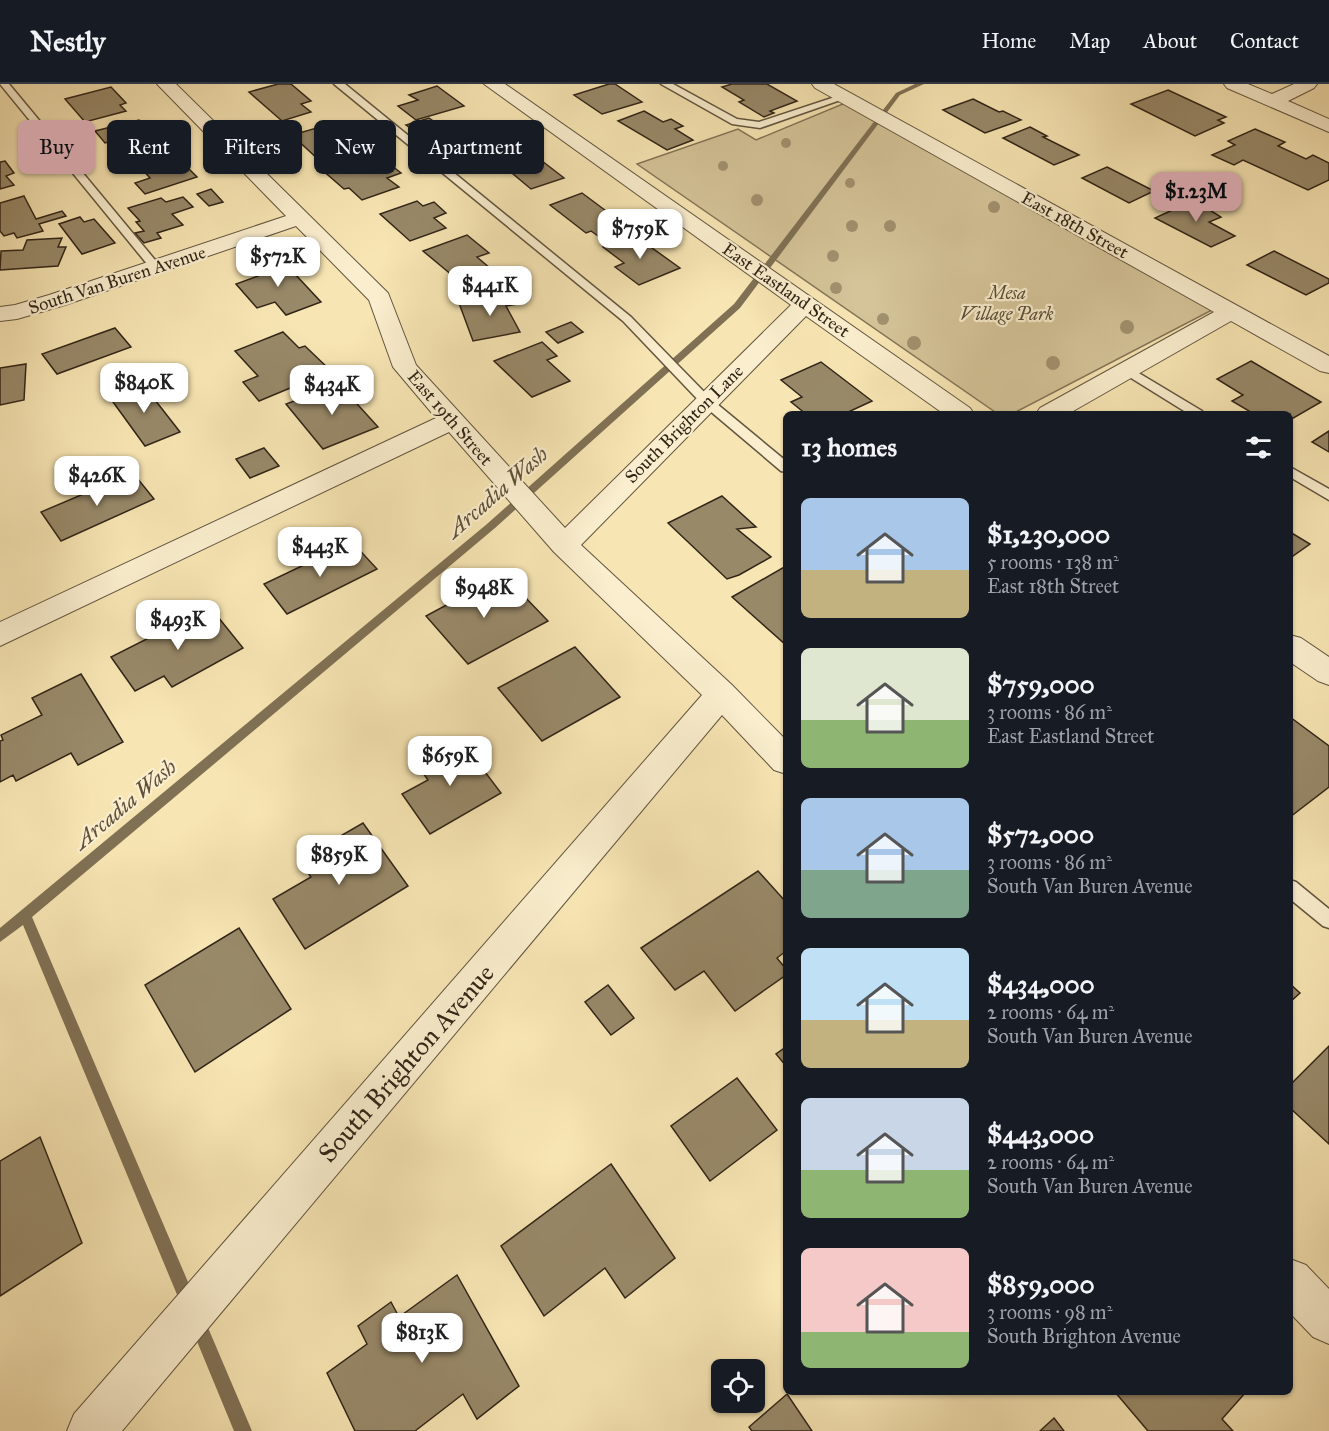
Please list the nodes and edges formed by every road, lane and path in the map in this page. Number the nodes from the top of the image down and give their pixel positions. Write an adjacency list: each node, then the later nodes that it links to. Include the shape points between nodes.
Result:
1 (4, 84): 13 (lane)
2 (166, 84): 12 (street, East 19th Street)
3 (339, 84): 19 (lane, via 627,319)
4 (493, 84): 14 (street, East Eastland Street)
5 (666, 84): 9 (lane, via 735,122 760,125)
6 (821, 84): 9 (street, East 18th Street)
7 (1233, 84): 10 (street)
8 (1308, 84): 10 (street)
9 (844, 97): 15 (street, East 18th Street)
10 (1273, 101): 11 (street)
11 (1329, 126)
12 (300, 218): 13 (street, South Van Buren Avenue); 23 (street, East 19th Street, via 380,298 405,368)
13 (156, 268): 16 (street, South Van Buren Avenue, via 33,308)
14 (805, 304): 19 (street, South Brighton Lane); 20 (street, East Eastland Street)
15 (1230, 312): 17 (street, East 18th Street); 18 (street)
16 (0, 314)
17 (1329, 366)
18 (1127, 370): 21 (street); 22 (lane)
19 (707, 402): 24 (lane); 27 (street, South Brighton Lane)
20 (957, 411)
21 (1054, 411)
22 (1193, 411)
23 (450, 421): 27 (street, East 19th Street); 28 (street)
24 (783, 465)
25 (1293, 473): 26 (lane)
26 (1329, 495)
27 (564, 545): 31 (street, East 19th Street)
28 (0, 634)
29 (1293, 648): 30 (street)
30 (1329, 673)
31 (721, 694): 32 (street, East 19th Street); 37 (street, South Brighton Avenue)
32 (783, 758)
33 (1293, 890): 34 (lane)
34 (1329, 920)
35 (1293, 1284): 36 (street)
36 (1329, 1321)
37 (91, 1431)

